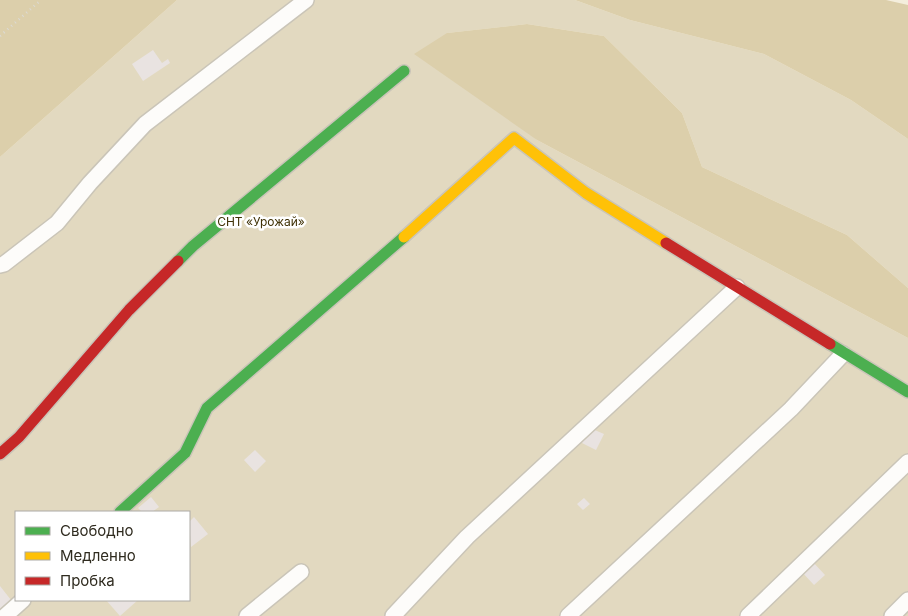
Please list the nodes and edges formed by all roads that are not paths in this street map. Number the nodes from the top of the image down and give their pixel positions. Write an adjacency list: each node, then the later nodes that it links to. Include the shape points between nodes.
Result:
1 (306, 0): 3 (street, via 145,124 57,223)
2 (404, 71): 7 (street, via 193,246 129,310 19,437)
3 (0, 265)
4 (737, 287): 5 (street); 9 (street, via 586,193 514,138 208,408 185,453); 15 (street, via 467,538)
5 (843, 354): 6 (street); 16 (street, via 791,409)
6 (908, 392)
7 (0, 454)
8 (908, 462): 17 (street)
9 (121, 511)
10 (301, 572): 14 (street)
11 (908, 600): 18 (street)
12 (22, 601): 13 (street)
13 (5, 616)
14 (247, 616)
15 (393, 616)
16 (568, 616)
17 (748, 616)
18 (892, 616)

